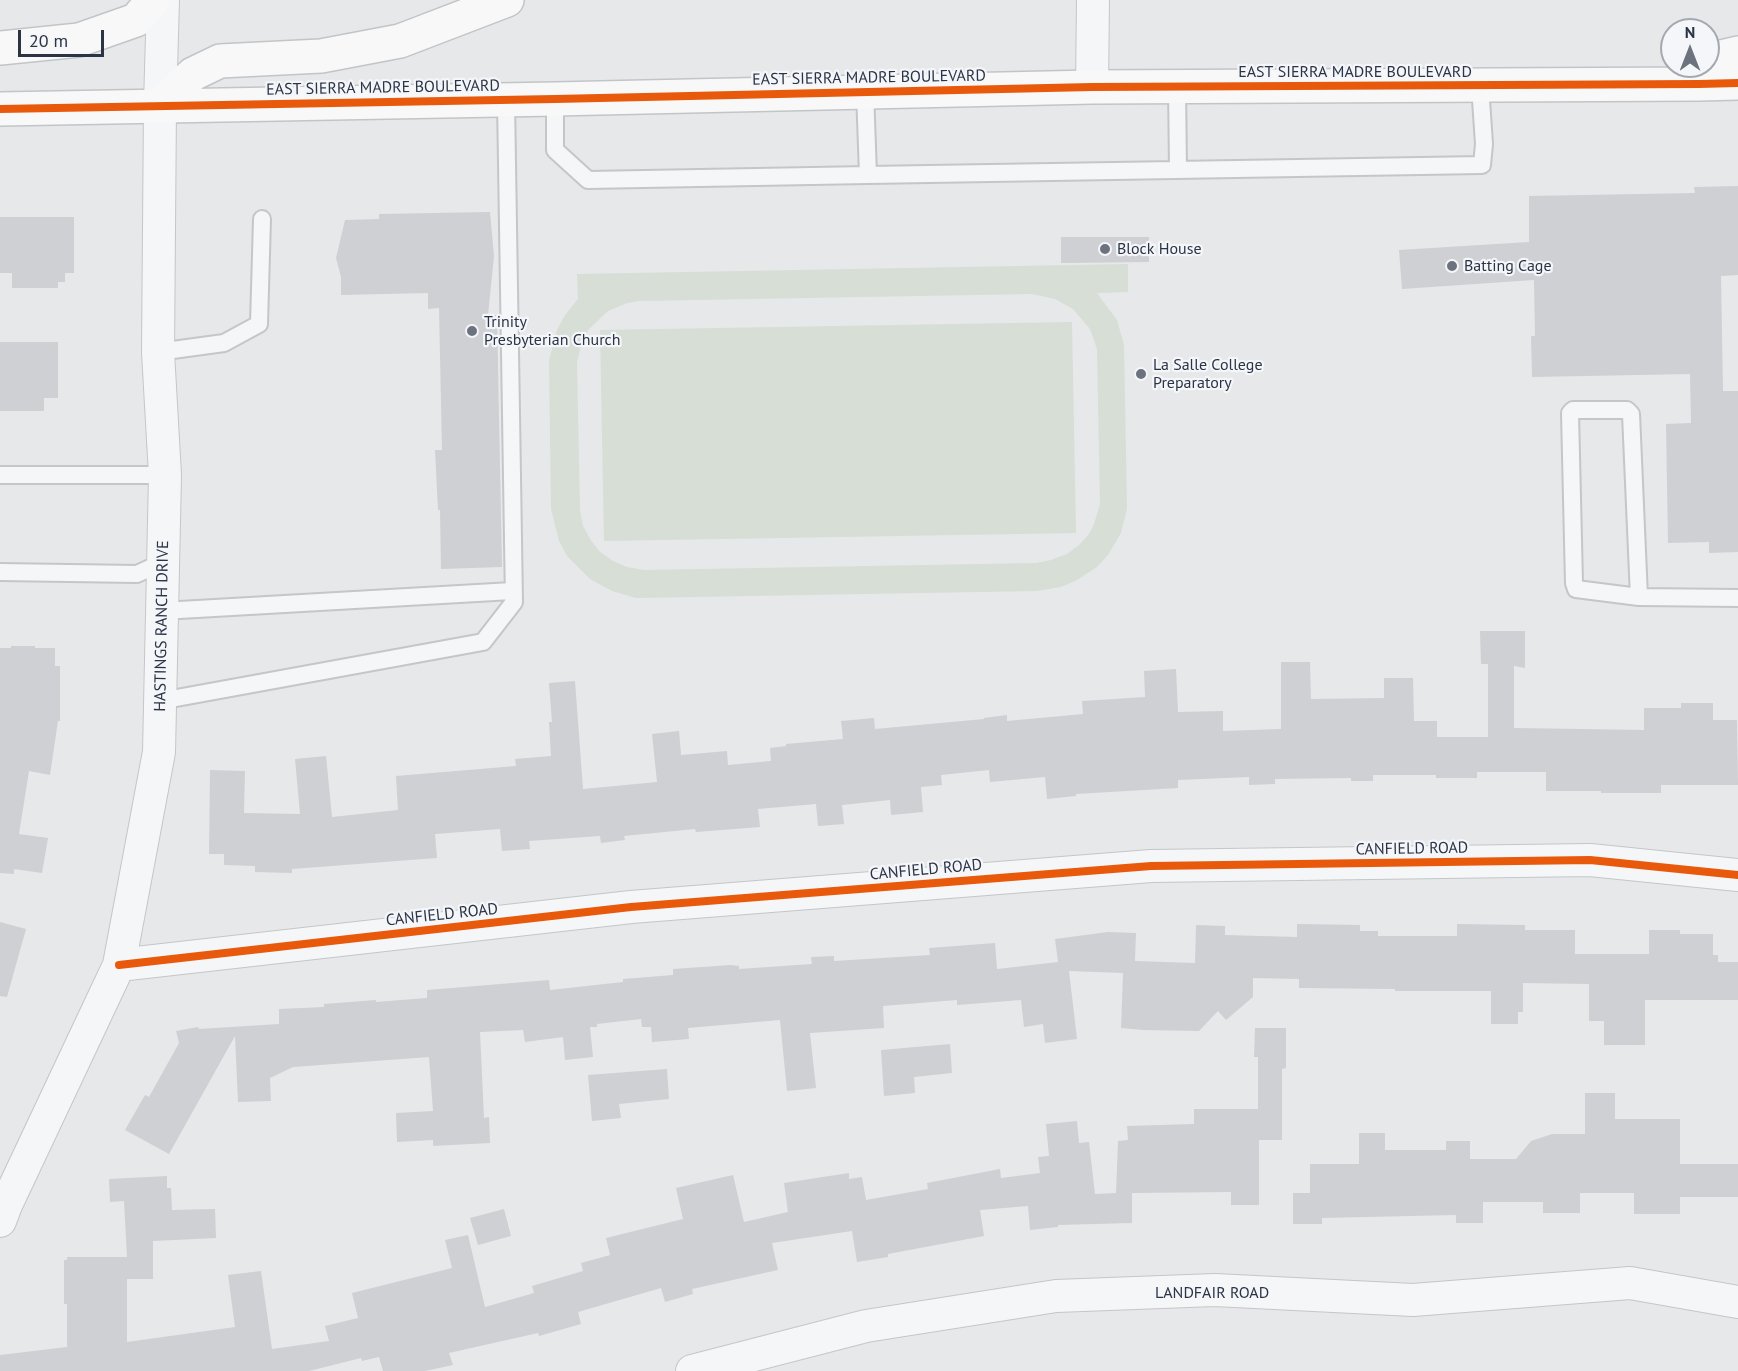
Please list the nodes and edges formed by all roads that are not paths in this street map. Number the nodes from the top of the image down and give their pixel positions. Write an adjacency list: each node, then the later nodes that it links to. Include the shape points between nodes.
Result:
1 (153, 0): 5 (main road, via 136,20 79,40)
2 (163, 0): 17 (street, HASTINGS RANCH DRIVE)
3 (507, 0): 17 (main road, via 400,40 321,56 220,62 193,74)
4 (1093, 0): 13 (street)
5 (0, 48)
6 (1738, 53): 7 (main road)
7 (1720, 57)
8 (1660, 71): 10 (main road)
9 (1738, 82): 10 (main road, EAST SIERRA MADRE BOULEVARD)
10 (1603, 84): 11 (main road, EAST SIERRA MADRE BOULEVARD)
11 (1480, 85): 12 (main road, EAST SIERRA MADRE BOULEVARD); 19 (lane, via 1482,165)
12 (1177, 86): 13 (main road, EAST SIERRA MADRE BOULEVARD); 19 (lane)
13 (1092, 87): 14 (main road, EAST SIERRA MADRE BOULEVARD)
14 (865, 92): 15 (main road, EAST SIERRA MADRE BOULEVARD); 20 (lane)
15 (555, 99): 16 (main road, EAST SIERRA MADRE BOULEVARD); 20 (lane, via 555,150 588,180)
16 (506, 100): 17 (main road, EAST SIERRA MADRE BOULEVARD); 27 (lane)
17 (160, 105): 18 (main road, EAST SIERRA MADRE BOULEVARD); 22 (street, HASTINGS RANCH DRIVE)
18 (0, 109)
19 (1178, 170): 20 (lane)
20 (868, 175)
21 (262, 219): 22 (lane, via 259,324 224,343)
22 (158, 352): 24 (street, HASTINGS RANCH DRIVE)
23 (0, 475): 24 (lane)
24 (165, 475): 25 (street, HASTINGS RANCH DRIVE)
25 (163, 562): 26 (lane, via 137,574); 30 (street, HASTINGS RANCH DRIVE)
26 (0, 572)
27 (512, 591): 30 (lane); 31 (lane, via 514,602 483,642)
28 (1640, 597): 28 (lane, via 1631,414 1627,410 1573,410 1570,413 1575,587 1580,591); 29 (lane)
29 (1738, 598)
30 (162, 611): 31 (street, HASTINGS RANCH DRIVE)
31 (160, 701): 33 (street, HASTINGS RANCH DRIVE, via 159,752)
32 (1738, 875): 33 (street, CANFIELD ROAD, via 1590,860 1151,866 631,908)
33 (119, 965): 34 (street, HASTINGS RANCH DRIVE)
34 (0, 1221)
35 (1738, 1302): 36 (street, LANDFAIR ROAD, via 1630,1283 1413,1300 1215,1290 1056,1296 867,1326)
36 (692, 1371)

